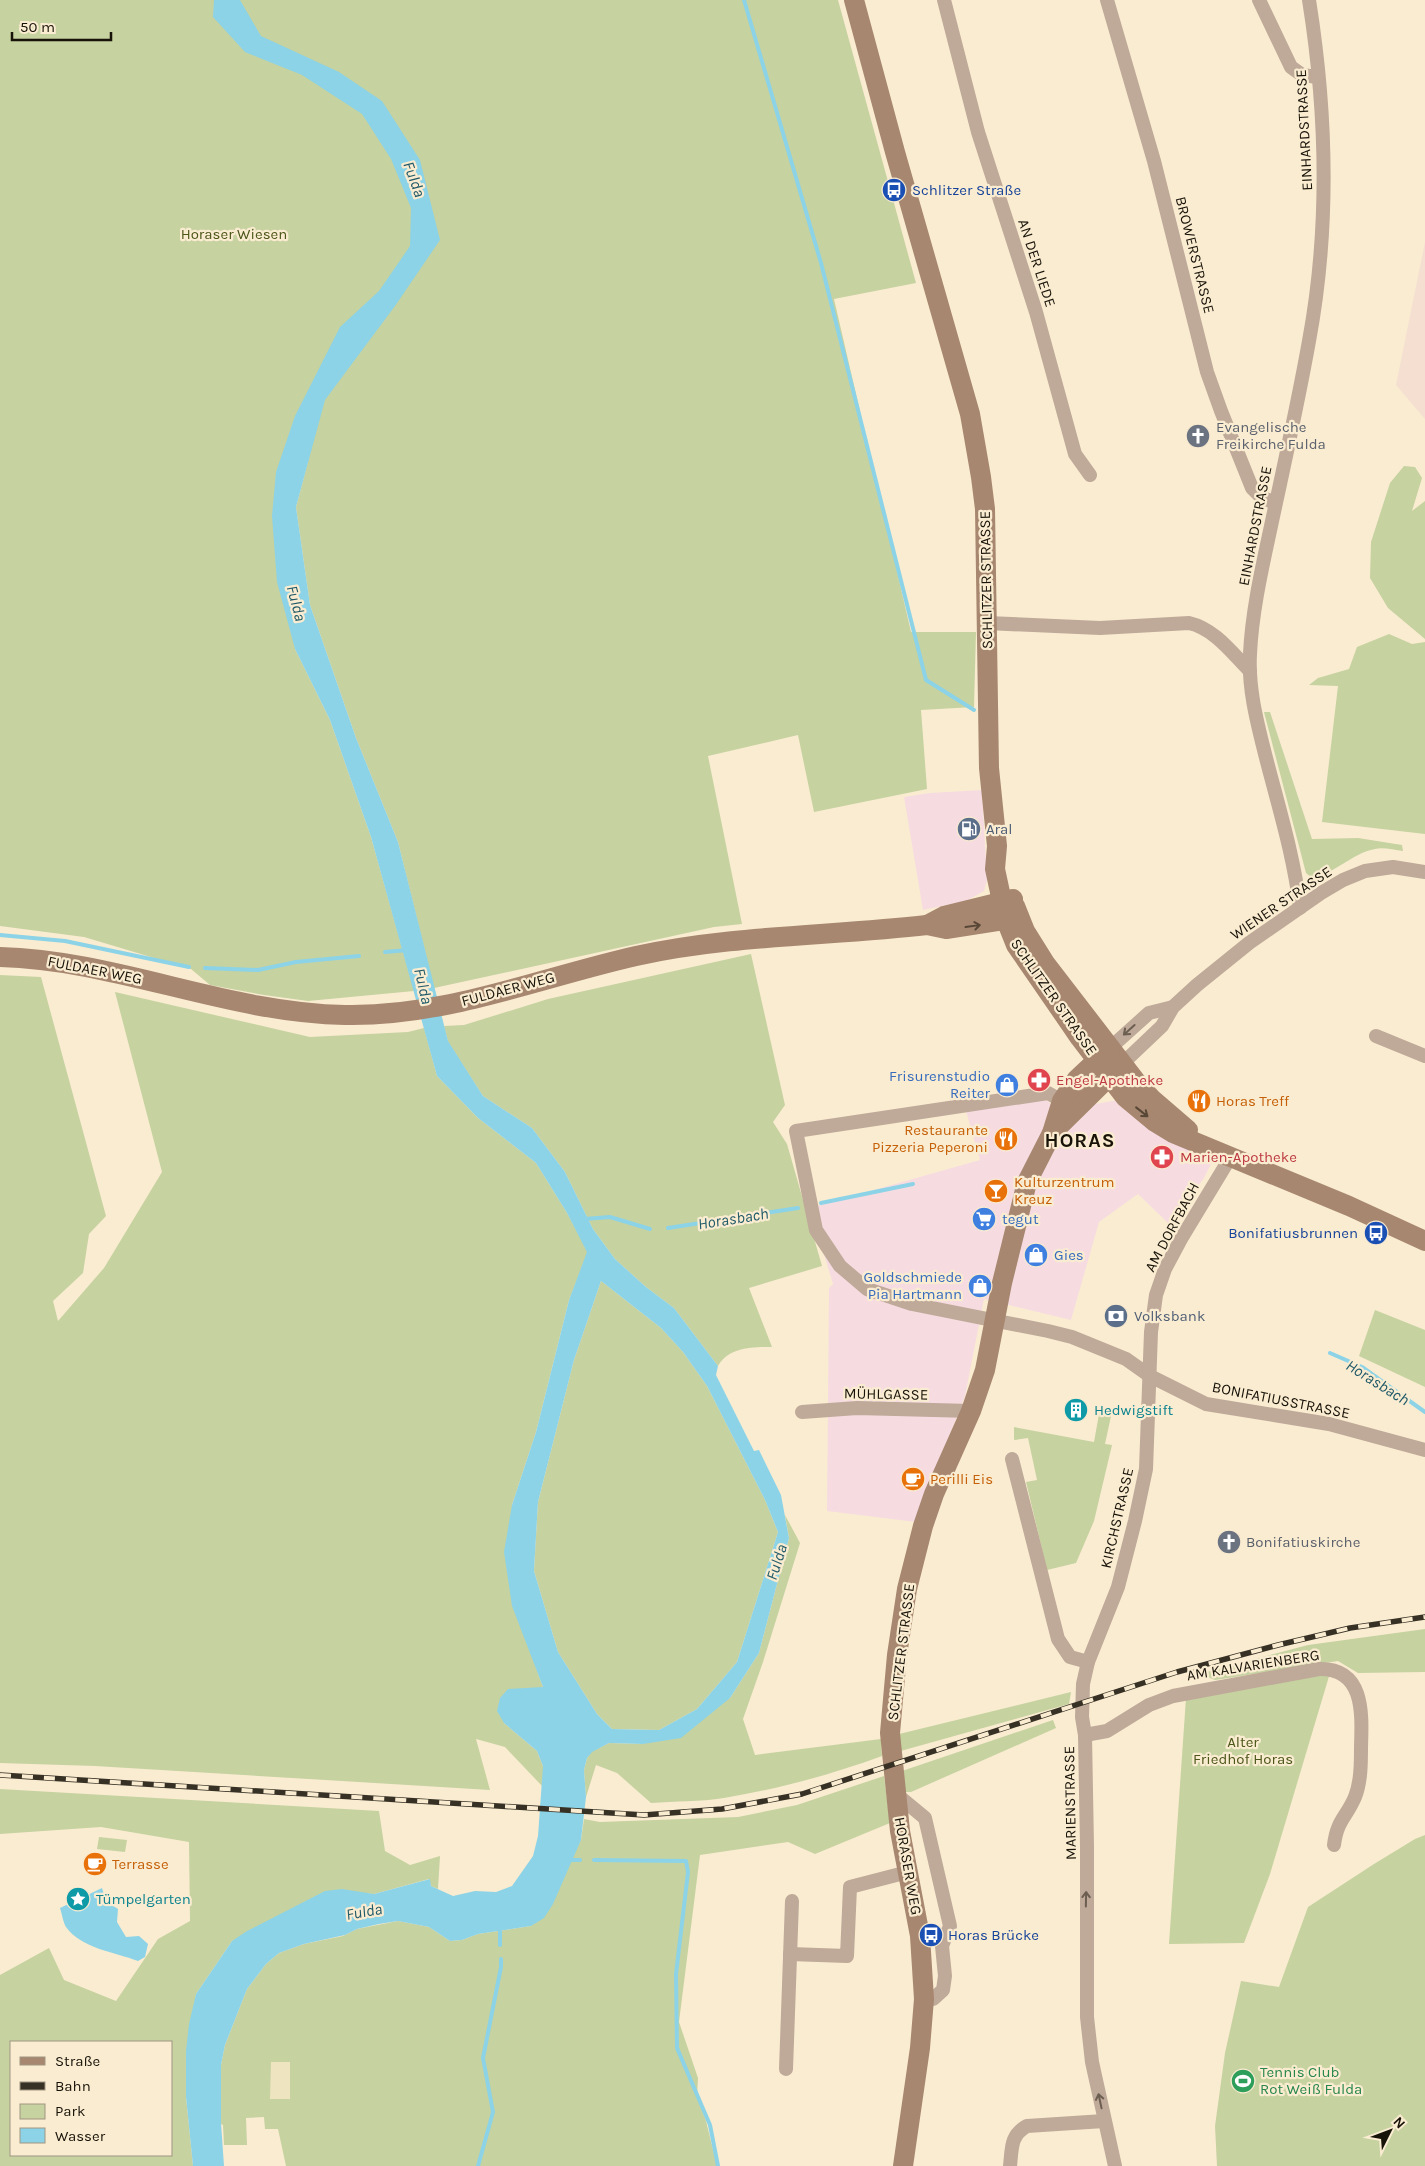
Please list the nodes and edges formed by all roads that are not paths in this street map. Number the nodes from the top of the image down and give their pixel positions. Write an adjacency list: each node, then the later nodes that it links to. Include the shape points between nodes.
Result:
1 (854, 0): 9 (main road, SCHLITZER STRASSE, via 971,422 985,509)
2 (944, 0): 7 (street, AN DER LIEDE, via 978,132 1036,312 1075,454)
3 (1107, 0): 8 (street, BROWERSTRASSE, via 1149,142 1207,372 1252,488 1261,497)
4 (1259, 0): 6 (street, via 1291,67 1302,75)
5 (1309, 0): 6 (street, EINHARDSTRASSE)
6 (1318, 77): 8 (street, EINHARDSTRASSE, via 1324,174 1321,258 1310,340)
7 (1090, 475)
8 (1275, 503): 10 (street, EINHARDSTRASSE, via 1251,636)
9 (987, 623): 10 (street, via 1100,628 1189,623 1211,632); 13 (main road, SCHLITZER STRASSE, via 989,768 997,846 1008,873)
10 (1250, 670): 12 (street, EINHARDSTRASSE, via 1258,727 1295,871)
11 (1425, 872): 12 (street, WIENER STRASSE, via 1393,867 1365,871 1343,880)
12 (1300, 908): 15 (street, WIENER STRASSE, via 1249,943)
13 (1010, 910): 14 (main road, FULDAER WEG, via 944,916 928,925 679,948 444,1006 372,1015 308,1013 266,1007 76,965); 17 (main road, SCHLITZER STRASSE, via 1016,945)
14 (0, 957)
15 (1172, 1006): 17 (street, WIENER STRASSE, one-way to 17, via 1149,1013); 19 (street, WIENER STRASSE, via 1162,1026)
16 (1376, 1036): 18 (street)
17 (1104, 1054): 19 (main road, SCHLITZER STRASSE); 20 (main road, SCHLITZER STRASSE, via 1077,1079)
18 (1425, 1056)
19 (1116, 1070): 21 (main road, SCHLITZER STRASSE); 22 (main road, via 1125,1097 1155,1122)
20 (1062, 1101): 21 (main road, SCHLITZER STRASSE); 24 (street, BONIFATIUSSTRASSE, via 1048,1092 796,1131 816,1230 840,1266 876,1292 912,1304)
21 (1052, 1133): 24 (main road, SCHLITZER STRASSE, via 1027,1182)
22 (1230, 1158): 23 (main road); 25 (street, AM DORFBACH, via 1165,1269 1153,1314)
23 (1425, 1241)
24 (996, 1320): 25 (street, BONIFATIUSSTRASSE, via 1072,1337 1126,1359); 26 (main road, SCHLITZER STRASSE, via 986,1370)
25 (1150, 1376): 28 (street, BONIFATIUSSTRASSE, via 1206,1404 1329,1424); 30 (street, KIRCHSTRASSE, via 1146,1469 1135,1520 1118,1588)
26 (970, 1411): 27 (street, MÜHLGASSE, via 857,1408); 32 (main road, SCHLITZER STRASSE, via 934,1494 907,1589 890,1733)
27 (802, 1412)
28 (1425, 1450)
29 (1012, 1459): 30 (street, via 1058,1639 1070,1657)
30 (1088, 1662): 31 (street, MARIENSTRASSE, via 1082,1704)
31 (1085, 1735): 33 (street, AM KALVARIENBERG, via 1107,1731 1149,1705 1173,1696 1319,1669 1340,1672 1351,1683 1360,1700 1361,1763 1356,1796 1336,1828); 39 (street, MARIENSTRASSE, one-way to 31, via 1087,2017)
32 (895, 1784): 34 (main road, HORASER WEG); 37 (street, HORASER WEG, via 925,1818 950,1926 942,1946 943,1990 933,1999)
33 (1334, 1845)
34 (908, 1872): 36 (street, via 850,1887 847,1956); 37 (main road, HORASER WEG, via 920,1936)
35 (792, 1901): 36 (street)
36 (790, 1954): 38 (street)
37 (924, 1999): 41 (main road, HORASER WEG)
38 (786, 2069)
39 (1104, 2121): 40 (street, MARIENSTRASSE); 42 (street, via 1027,2126 1017,2131)
40 (1112, 2164)
41 (903, 2166)
42 (1010, 2166)

